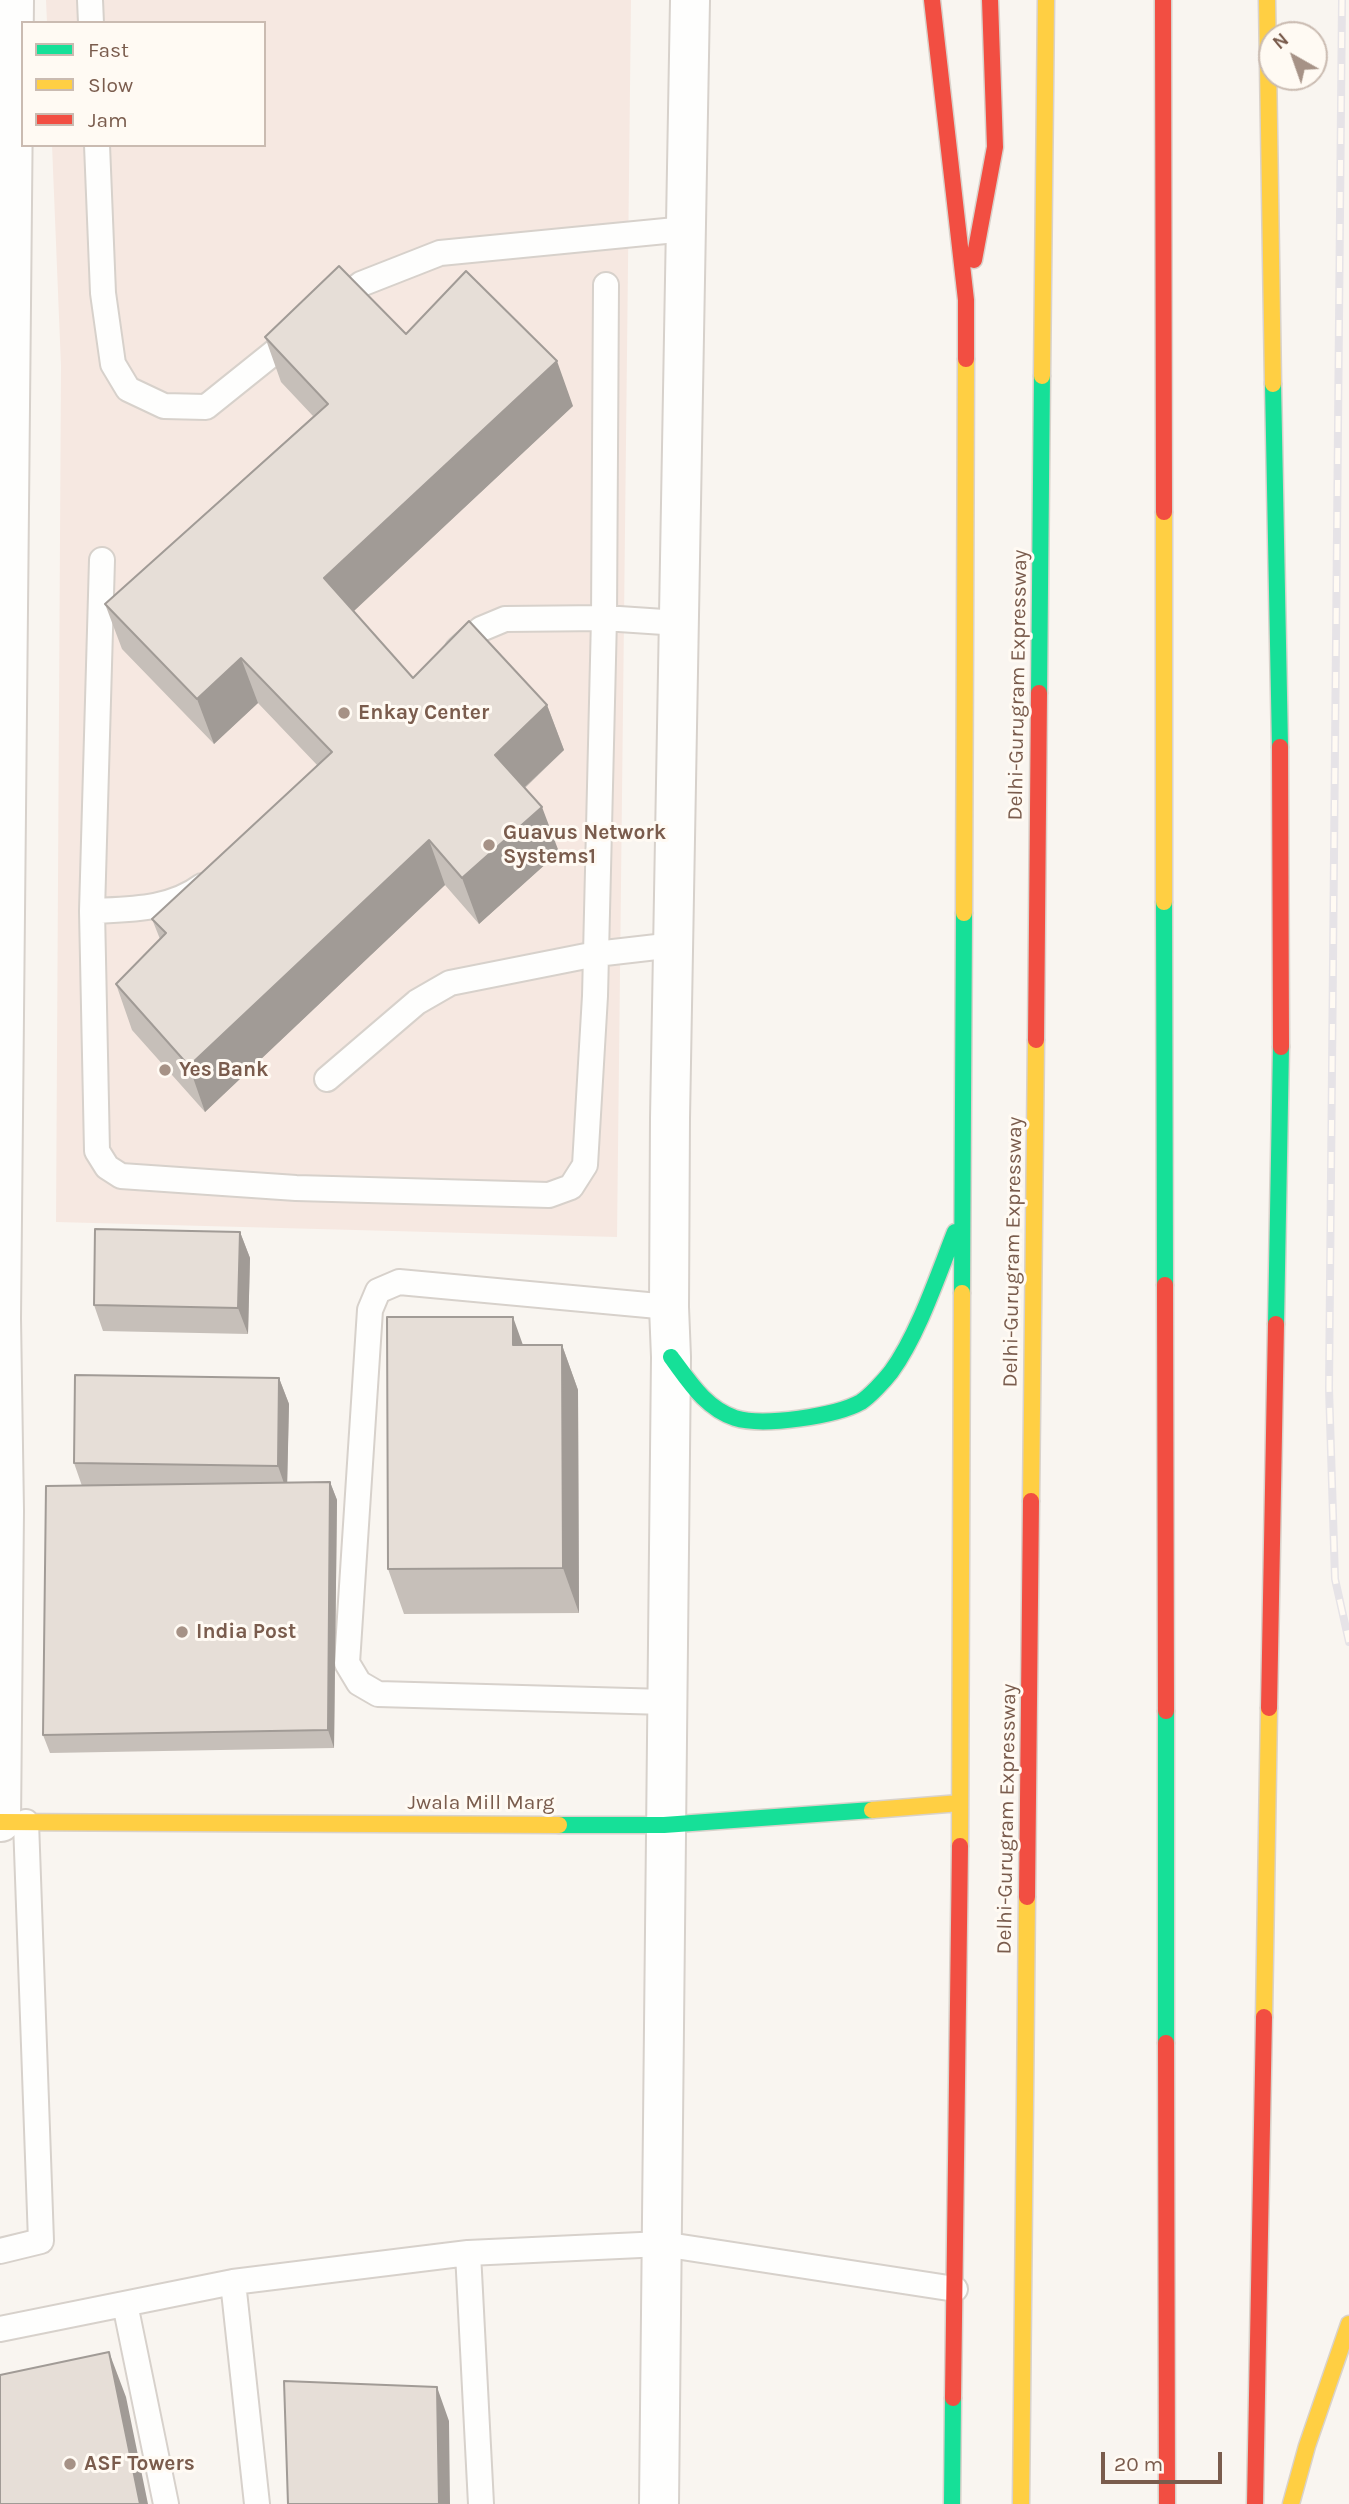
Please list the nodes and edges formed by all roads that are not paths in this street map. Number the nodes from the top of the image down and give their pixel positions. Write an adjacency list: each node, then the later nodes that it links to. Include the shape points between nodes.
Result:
1 (15, 0): 18 (street)
2 (90, 0): 9 (lane)
3 (690, 0): 11 (street)
4 (932, 0): 13 (main road)
5 (990, 0): 13 (main road, via 995,146)
6 (1046, 0): 48 (main road, Delhi-Gurugram Expressway)
7 (1163, 0): 49 (main road)
8 (1266, 0): 50 (main road, via 1283,948)
9 (91, 21)
10 (97, 147): 11 (lane, via 103,293 113,364 128,389 164,406 206,407 361,284 440,253)
11 (686, 229): 16 (street)
12 (606, 285): 15 (lane)
13 (966, 300): 26 (main road)
14 (102, 560): 20 (lane)
15 (604, 618): 16 (lane); 17 (lane, via 505,619 481,629); 23 (lane)
16 (679, 623): 22 (street)
17 (458, 649)
18 (3, 758): 21 (street)
19 (219, 874): 20 (lane, via 189,896 149,908)
20 (92, 911): 23 (lane, via 97,1151 107,1167 121,1176 296,1188 549,1195 571,1187 584,1165)
21 (3, 942): 25 (street)
22 (674, 945): 23 (lane); 27 (street)
23 (596, 954): 24 (lane, via 450,983 417,1002)
24 (327, 1079)
25 (3, 1096): 28 (street)
26 (962, 1214): 29 (main road, via 922,1313 891,1372 860,1402 815,1416 736,1418 701,1398); 32 (main road)
27 (669, 1307): 29 (street); 31 (lane, via 399,1282 378,1291 370,1310 347,1663 359,1684 378,1693)
28 (0, 1318): 30 (street)
29 (671, 1357): 31 (street)
30 (2, 1511): 33 (street)
31 (666, 1702): 34 (street)
32 (960, 1803): 34 (main road, Jwala Mill Marg); 39 (main road)
33 (9, 1822): 34 (main road, Jwala Mill Marg); 36 (lane, via 41,2241)
34 (664, 1825): 35 (street)
35 (662, 2244): 37 (lane); 39 (lane); 46 (street)
36 (0, 2251)
37 (468, 2253): 38 (lane); 45 (lane)
38 (233, 2283): 40 (lane); 44 (lane)
39 (955, 2289): 47 (main road)
40 (125, 2304): 42 (lane); 43 (lane)
41 (1349, 2324): 51 (main road)
42 (0, 2329)
43 (166, 2504)
44 (257, 2504)
45 (481, 2504)
46 (659, 2504)
47 (953, 2504)
48 (1021, 2504)
49 (1167, 2504)
50 (1255, 2504)
51 (1291, 2504)

